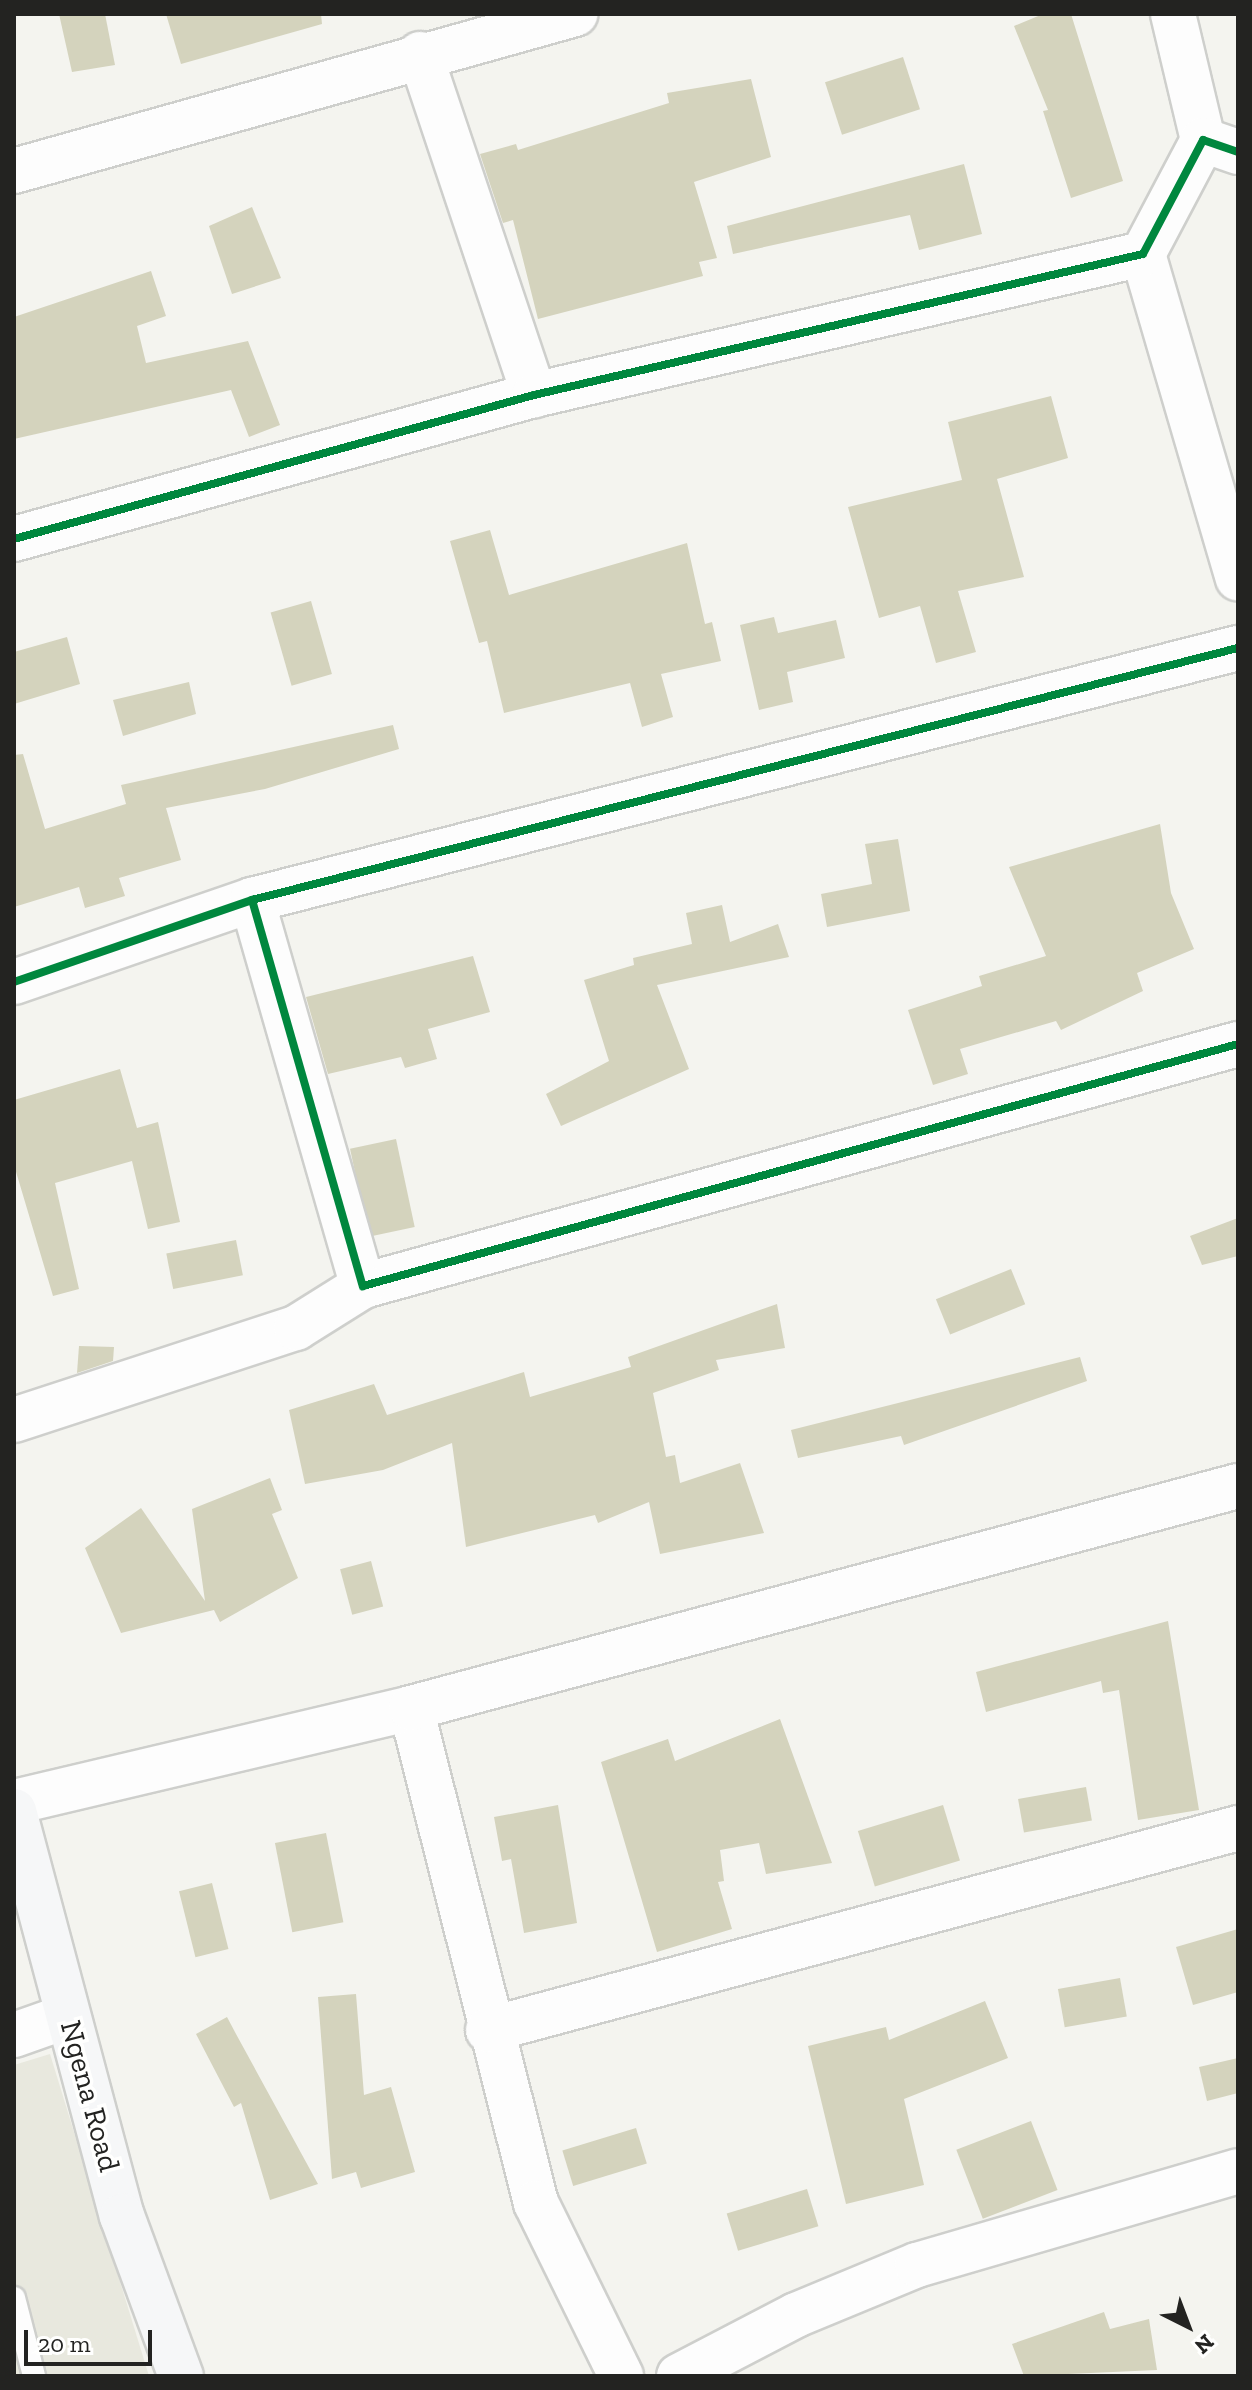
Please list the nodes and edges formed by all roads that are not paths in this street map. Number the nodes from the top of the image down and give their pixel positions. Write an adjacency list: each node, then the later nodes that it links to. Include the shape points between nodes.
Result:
1 (575, 14): 3 (street)
2 (1173, 14): 5 (street)
3 (501, 23): 4 (street)
4 (420, 54): 6 (street); 8 (street)
5 (1220, 146): 7 (street)
6 (14, 171)
7 (1143, 254): 8 (street); 10 (street)
8 (534, 395): 9 (street)
9 (14, 539)
10 (1238, 578)
11 (1238, 648): 12 (street)
12 (252, 900): 13 (street); 15 (street)
13 (14, 982)
14 (1238, 1044): 15 (street)
15 (363, 1286): 16 (street, via 296,1328)
16 (14, 1420)
17 (1238, 1486): 18 (street)
18 (411, 1708): 19 (street); 23 (street)
19 (14, 1802)
20 (14, 1811): 22 (street, Ngena Road)
21 (1238, 1828): 23 (street)
22 (68, 2016): 24 (street); 28 (street, Ngena Road, via 122,2216)
23 (488, 2030): 29 (street, via 536,2203)
24 (14, 2035)
25 (1238, 2171): 30 (street, via 917,2265 796,2315)
26 (14, 2298): 27 (lane)
27 (34, 2376)
28 (181, 2376)
29 (621, 2376)
30 (679, 2376)

